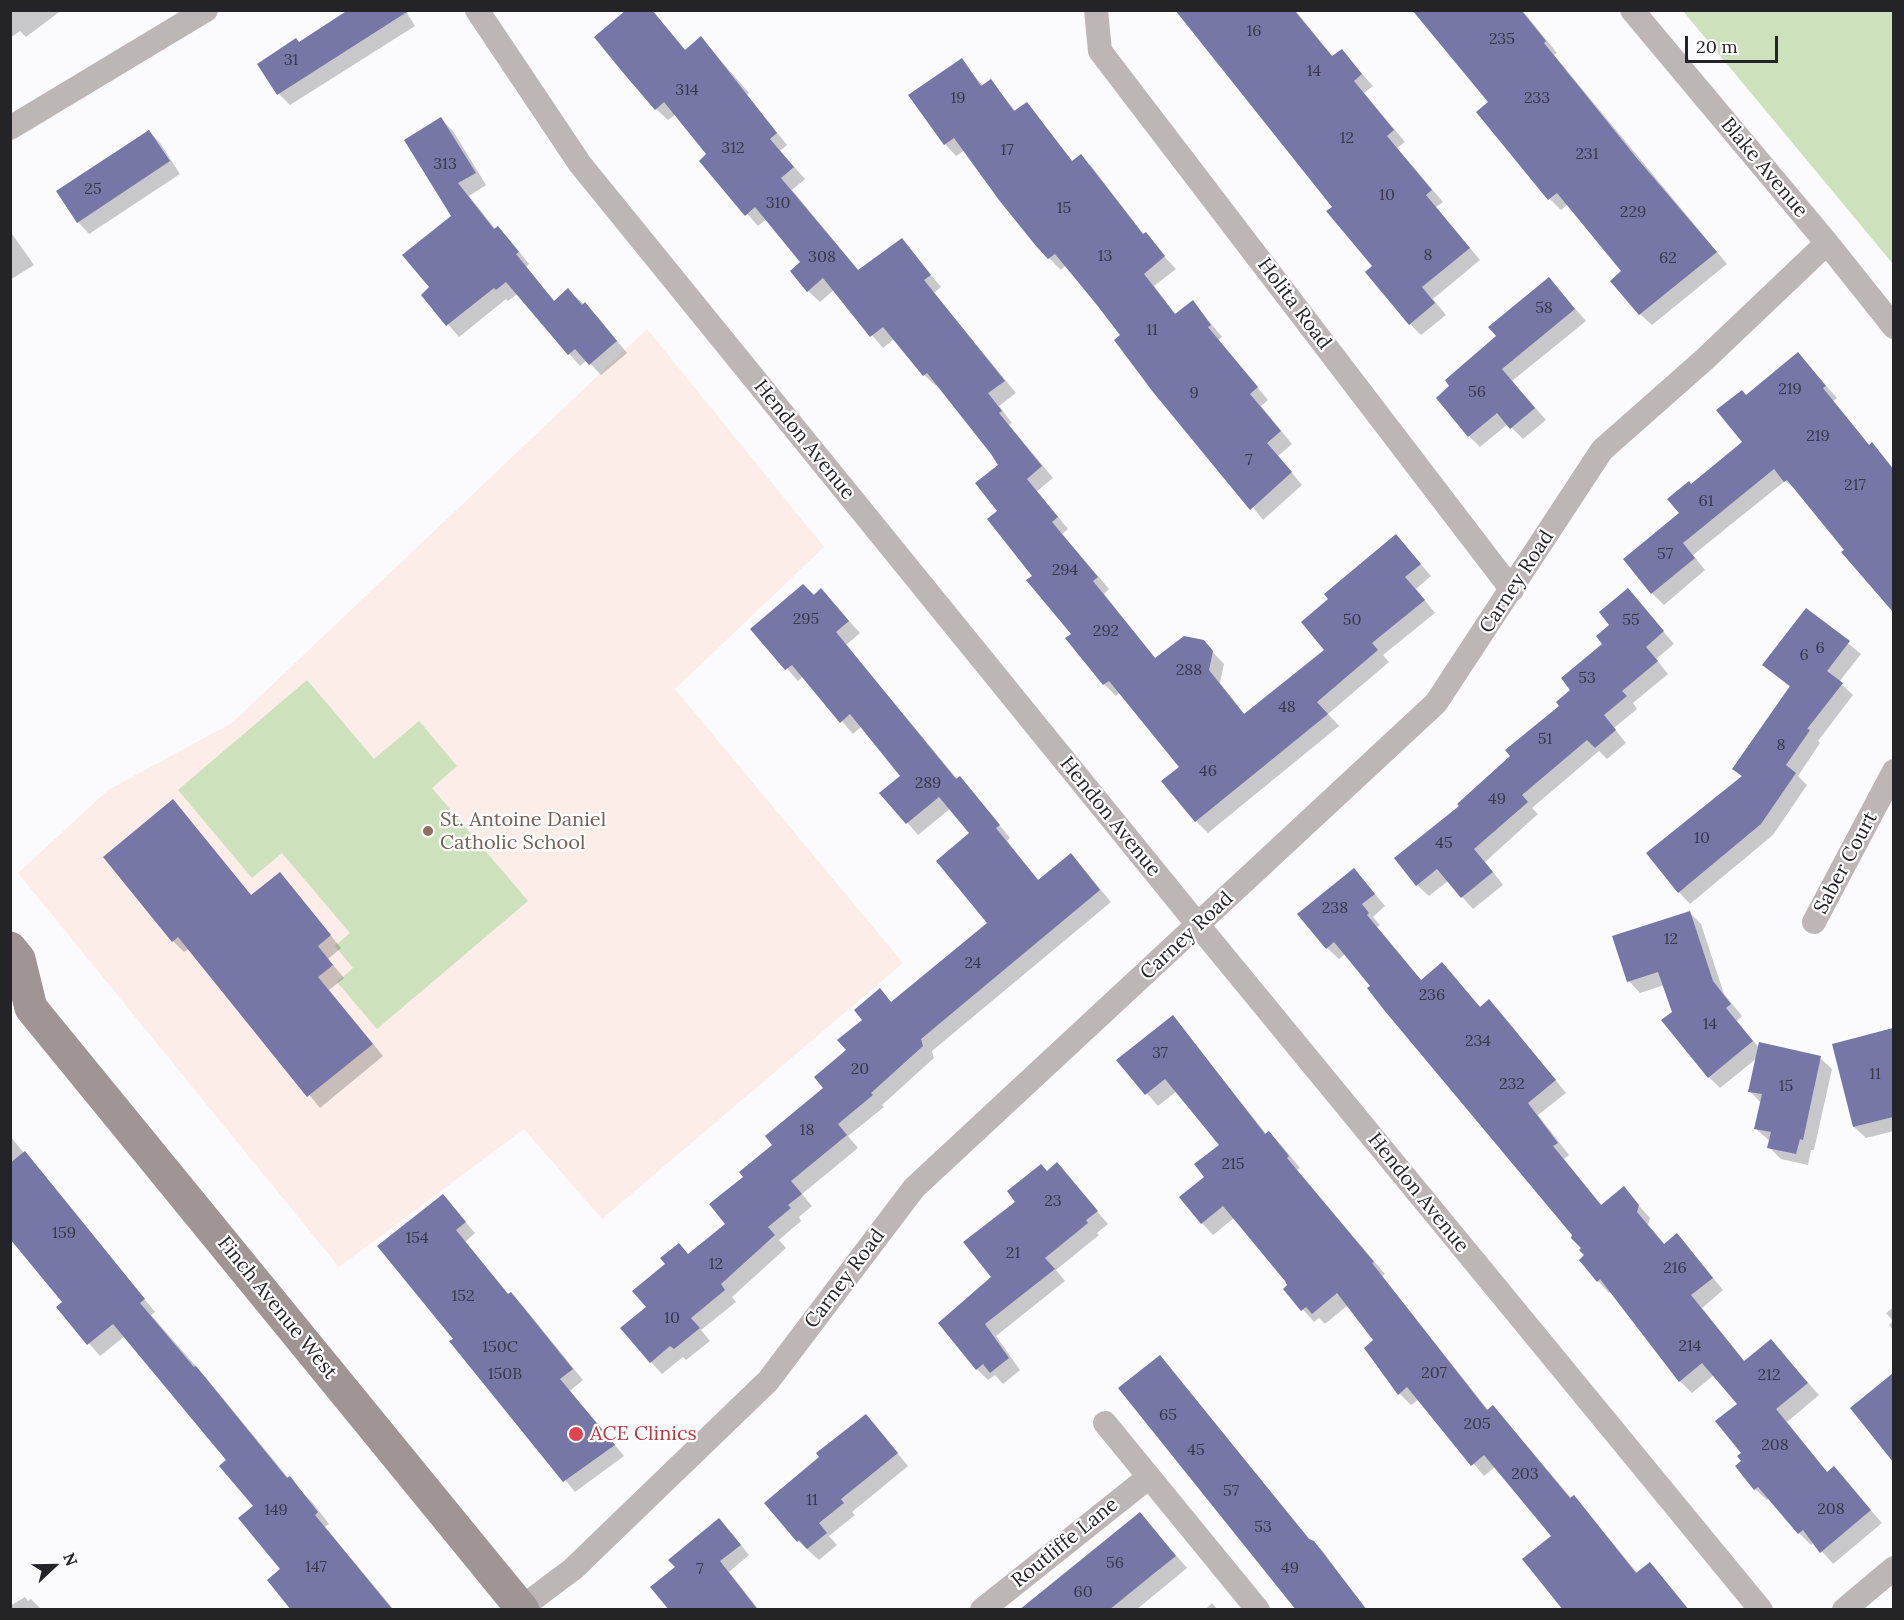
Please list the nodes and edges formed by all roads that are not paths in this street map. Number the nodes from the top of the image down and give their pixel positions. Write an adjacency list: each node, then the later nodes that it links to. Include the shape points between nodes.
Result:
1 (206, 10): 5 (street)
2 (477, 10): 11 (street, Hendon Avenue, via 580,164)
3 (1096, 10): 8 (street, Holita Road, via 1100,51)
4 (1632, 10): 6 (street, Blake Avenue)
5 (10, 128)
6 (1827, 243): 7 (street, Blake Avenue); 8 (street, Carney Road, via 1602,450)
7 (1893, 327)
8 (1512, 590): 11 (street, Carney Road, via 1436,703)
9 (1893, 771): 10 (street, Saber Court)
10 (1814, 922)
11 (1198, 925): 17 (street, Carney Road, via 914,1188 768,1381 583,1560); 20 (street, Hendon Avenue)
12 (10, 948): 13 (main road, Finch Avenue West, via 19,959)
13 (21, 1003): 17 (main road, Finch Avenue West)
14 (1105, 1423): 15 (street)
15 (1149, 1477): 18 (street, Routliffe Lane); 19 (street)
16 (1893, 1568): 21 (street)
17 (522, 1609)
18 (982, 1610)
19 (1258, 1610)
20 (1761, 1610)
21 (1844, 1610)

